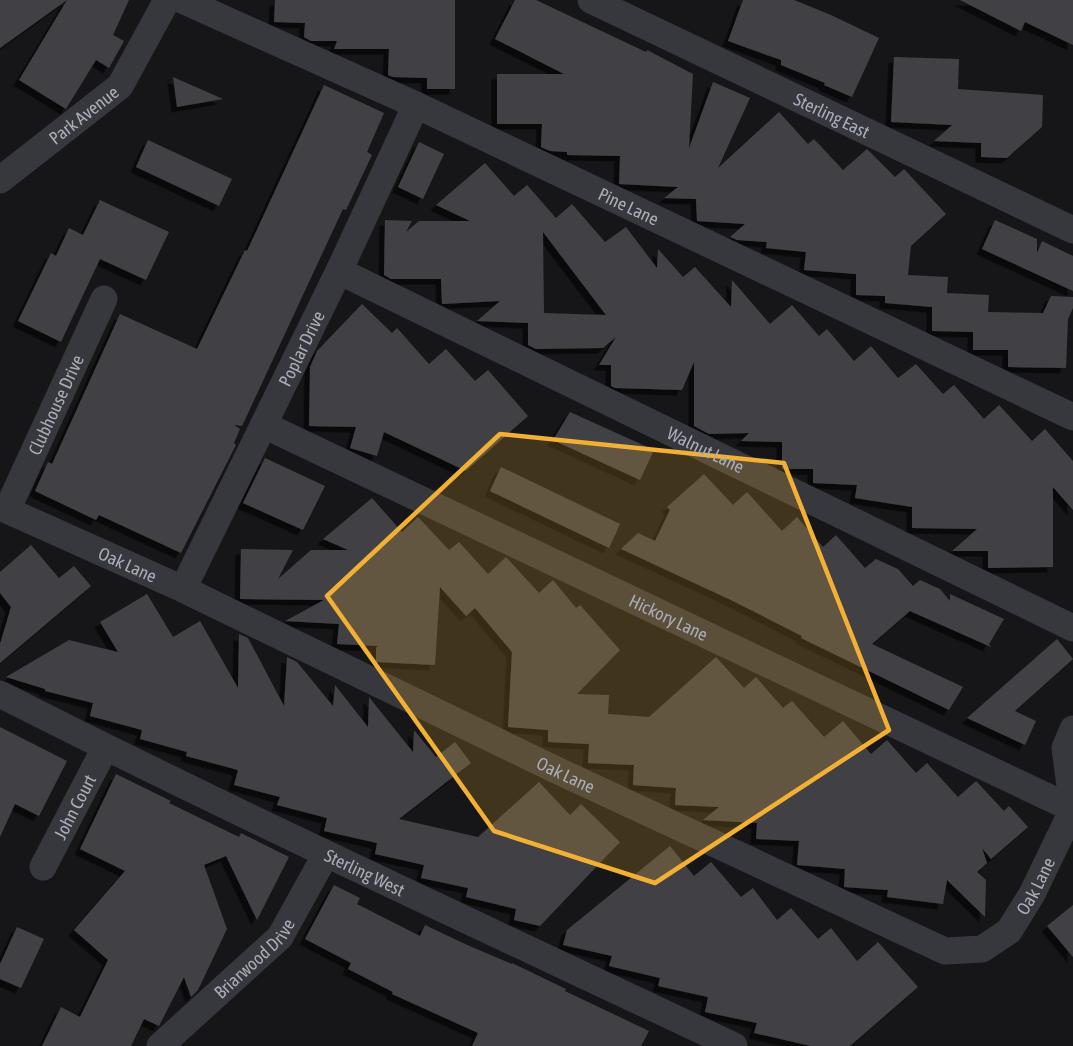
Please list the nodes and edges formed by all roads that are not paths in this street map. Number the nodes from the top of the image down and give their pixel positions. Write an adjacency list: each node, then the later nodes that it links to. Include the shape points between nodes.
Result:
1 (167, 0): 5 (street, Park Avenue, via 120,86)
2 (182, 0): 4 (street, Pine Lane)
3 (591, 0): 6 (street, Sterling East)
4 (416, 105): 7 (street, Poplar Drive); 9 (street, Pine Lane)
5 (0, 180)
6 (1073, 230)
7 (339, 271): 10 (street, Poplar Drive); 13 (street, Walnut Lane)
8 (104, 299): 11 (street, Clubhouse Drive)
9 (1073, 417)
10 (264, 425): 12 (street, Poplar Drive); 17 (street, Hickory Lane)
11 (3, 509): 12 (street, Oak Lane)
12 (183, 590): 17 (street, Oak Lane, via 945,951 982,949 1009,931 1032,894)
13 (1073, 628)
14 (0, 694): 16 (street, Sterling West)
15 (1073, 729): 17 (street, via 1065,747)
16 (105, 748): 18 (street, Sterling West); 19 (street, John Court)
17 (1073, 809)
18 (326, 854): 20 (street, Briarwood Drive, via 280,937); 21 (street, Sterling West)
19 (43, 867)
20 (160, 1046)
21 (734, 1046)

